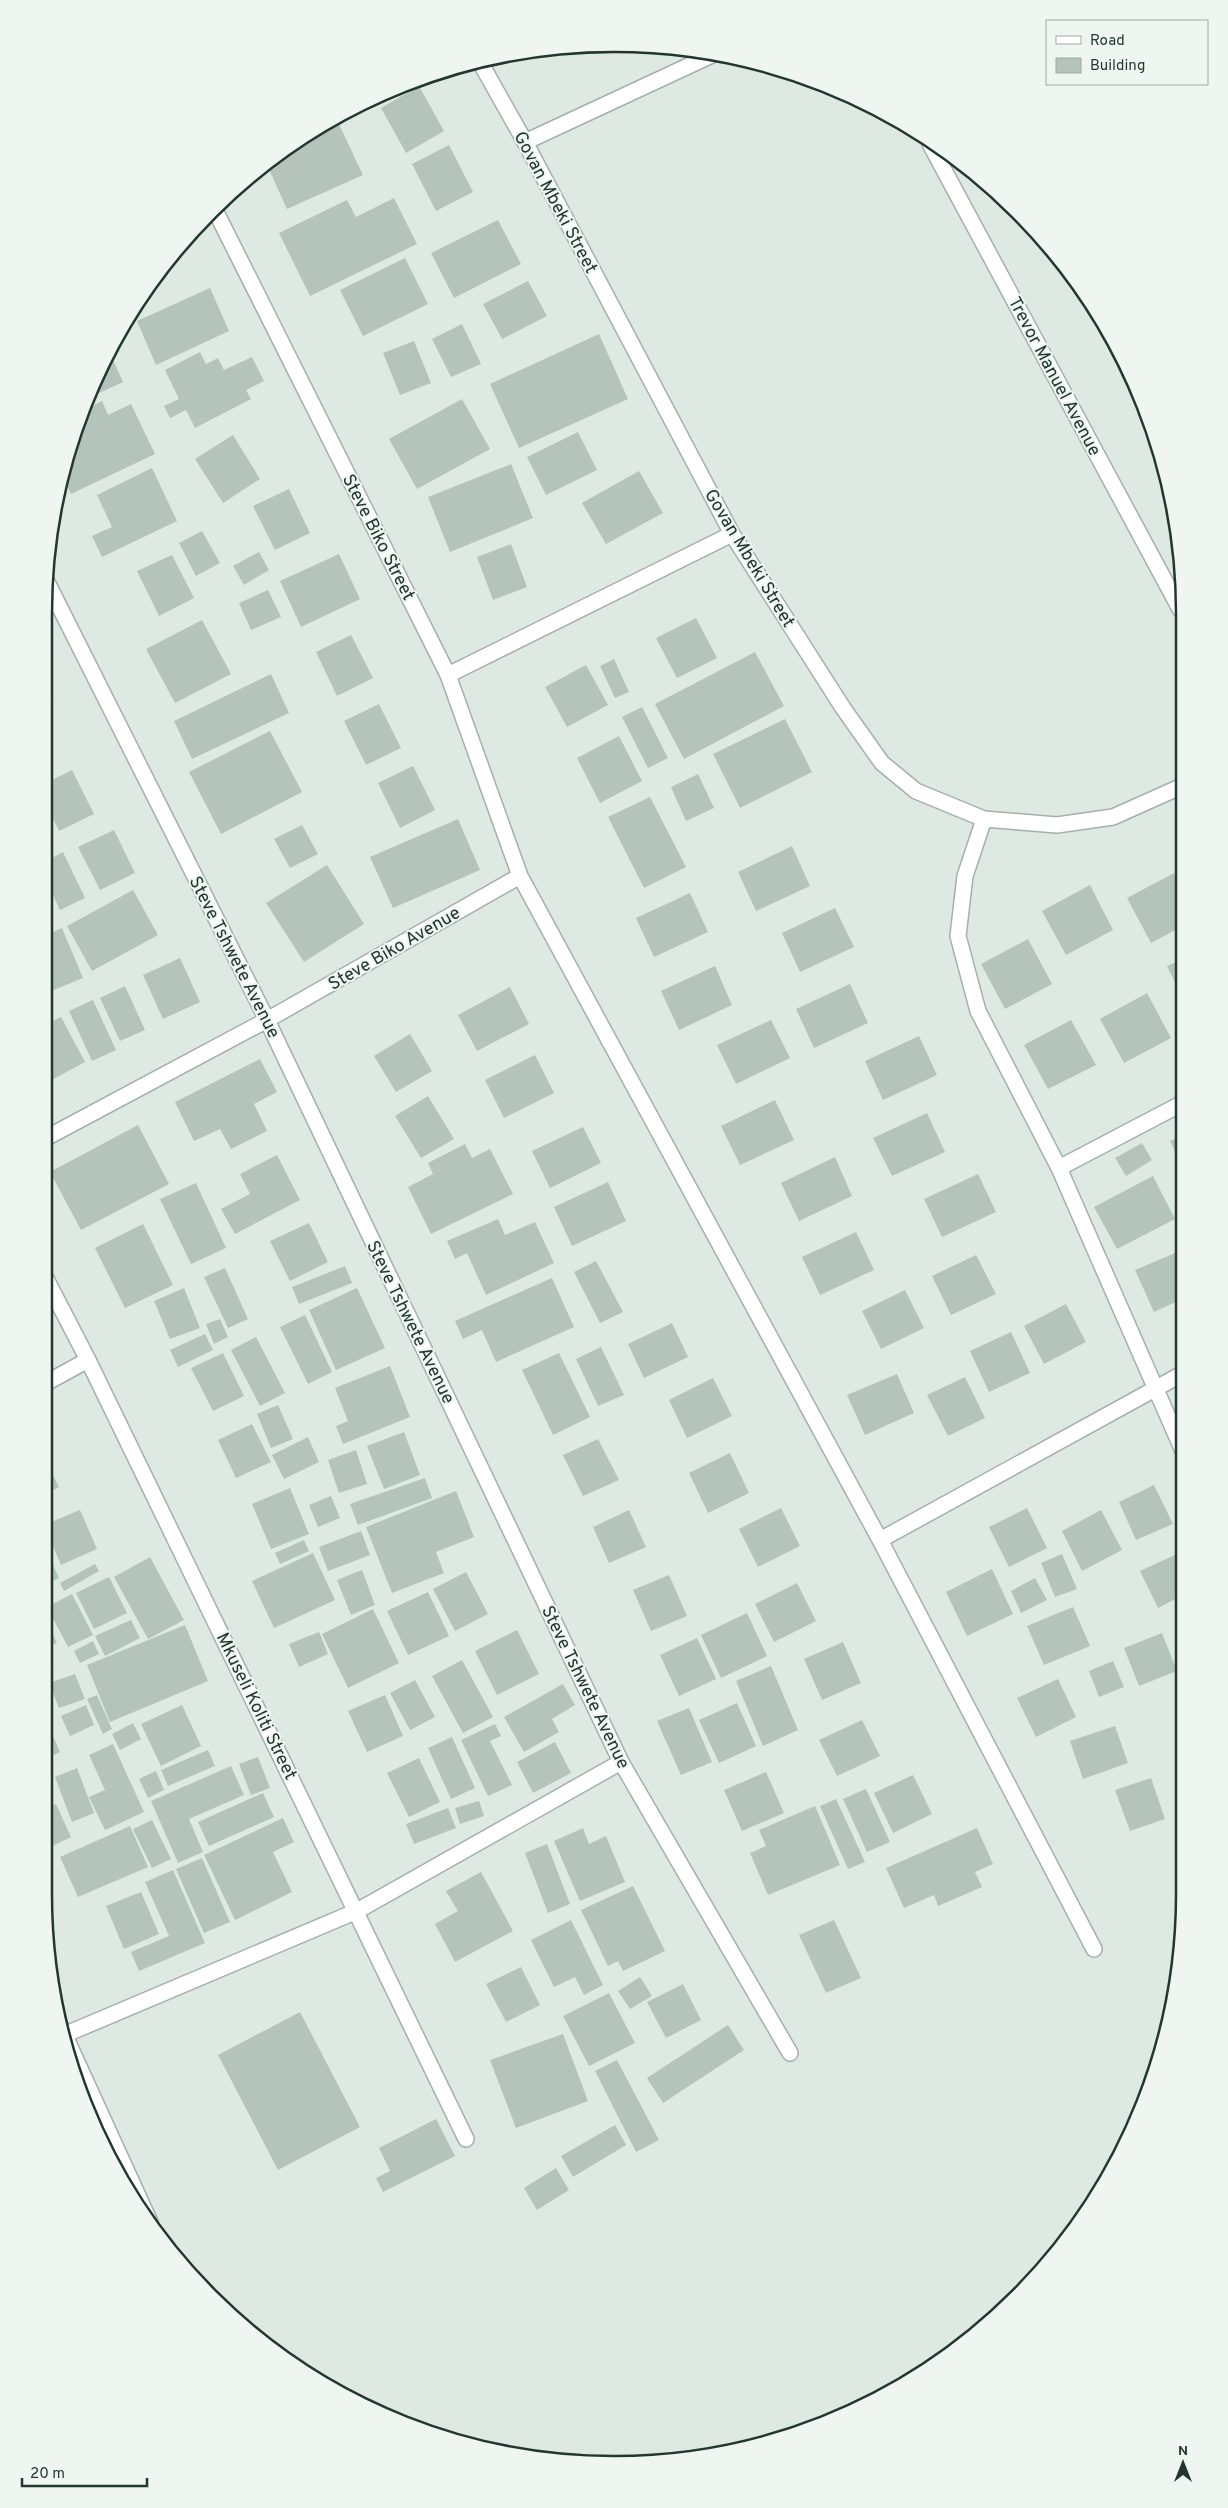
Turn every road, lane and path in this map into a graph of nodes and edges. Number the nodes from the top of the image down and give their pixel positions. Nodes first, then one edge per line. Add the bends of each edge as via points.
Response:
1 (702, 59) edge
2 (484, 68) edge
3 (525, 142) junction
4 (935, 154) edge
5 (218, 216) edge
6 (732, 534) junction
7 (53, 594) edge
8 (1175, 600) edge
9 (448, 675) junction
10 (1176, 789) edge
11 (984, 819) junction
12 (520, 876) junction
13 (267, 1020) junction
14 (1176, 1107) edge
15 (52, 1135) edge
16 (1059, 1168) junction
17 (52, 1290) edge
18 (88, 1360) junction
19 (1176, 1377) edge
20 (52, 1380) edge
21 (1154, 1388) junction
22 (1176, 1436) edge
23 (880, 1540) junction
24 (621, 1762) junction
25 (357, 1911) junction
26 (1094, 1949) dead end
27 (69, 2028) edge
28 (790, 2053) dead end
29 (81, 2071) edge
30 (466, 2139) dead end
31 (130, 2179) edge

1 - 3 street
2 - 3 street, Govan Mbeki Street
3 - 6 street, Govan Mbeki Street
4 - 8 street, Trevor Manuel Avenue
5 - 9 street, Steve Biko Street
6 - 9 street
6 - 11 street, Govan Mbeki Street via 882,763 916,791
7 - 13 street, Steve Tshwete Avenue
9 - 12 street, Steve Biko Street
10 - 11 street, Govan Mbeki Street via 1113,817 1056,825
11 - 16 street via 965,876 958,936 978,1011
12 - 13 street, Steve Biko Avenue
12 - 23 street, Steve Biko Street
13 - 15 street, Steve Biko Avenue
13 - 24 street, Steve Tshwete Avenue
14 - 16 street
16 - 21 street
17 - 18 street, Mkuseli Koliti Street
18 - 20 street
18 - 25 street, Mkuseli Koliti Street
19 - 21 street
21 - 22 street
21 - 23 street
23 - 26 street, Steve Biko Street
24 - 25 street
24 - 28 street, Steve Tshwete Avenue
25 - 27 street
25 - 30 street, Mkuseli Koliti Street
29 - 31 street

